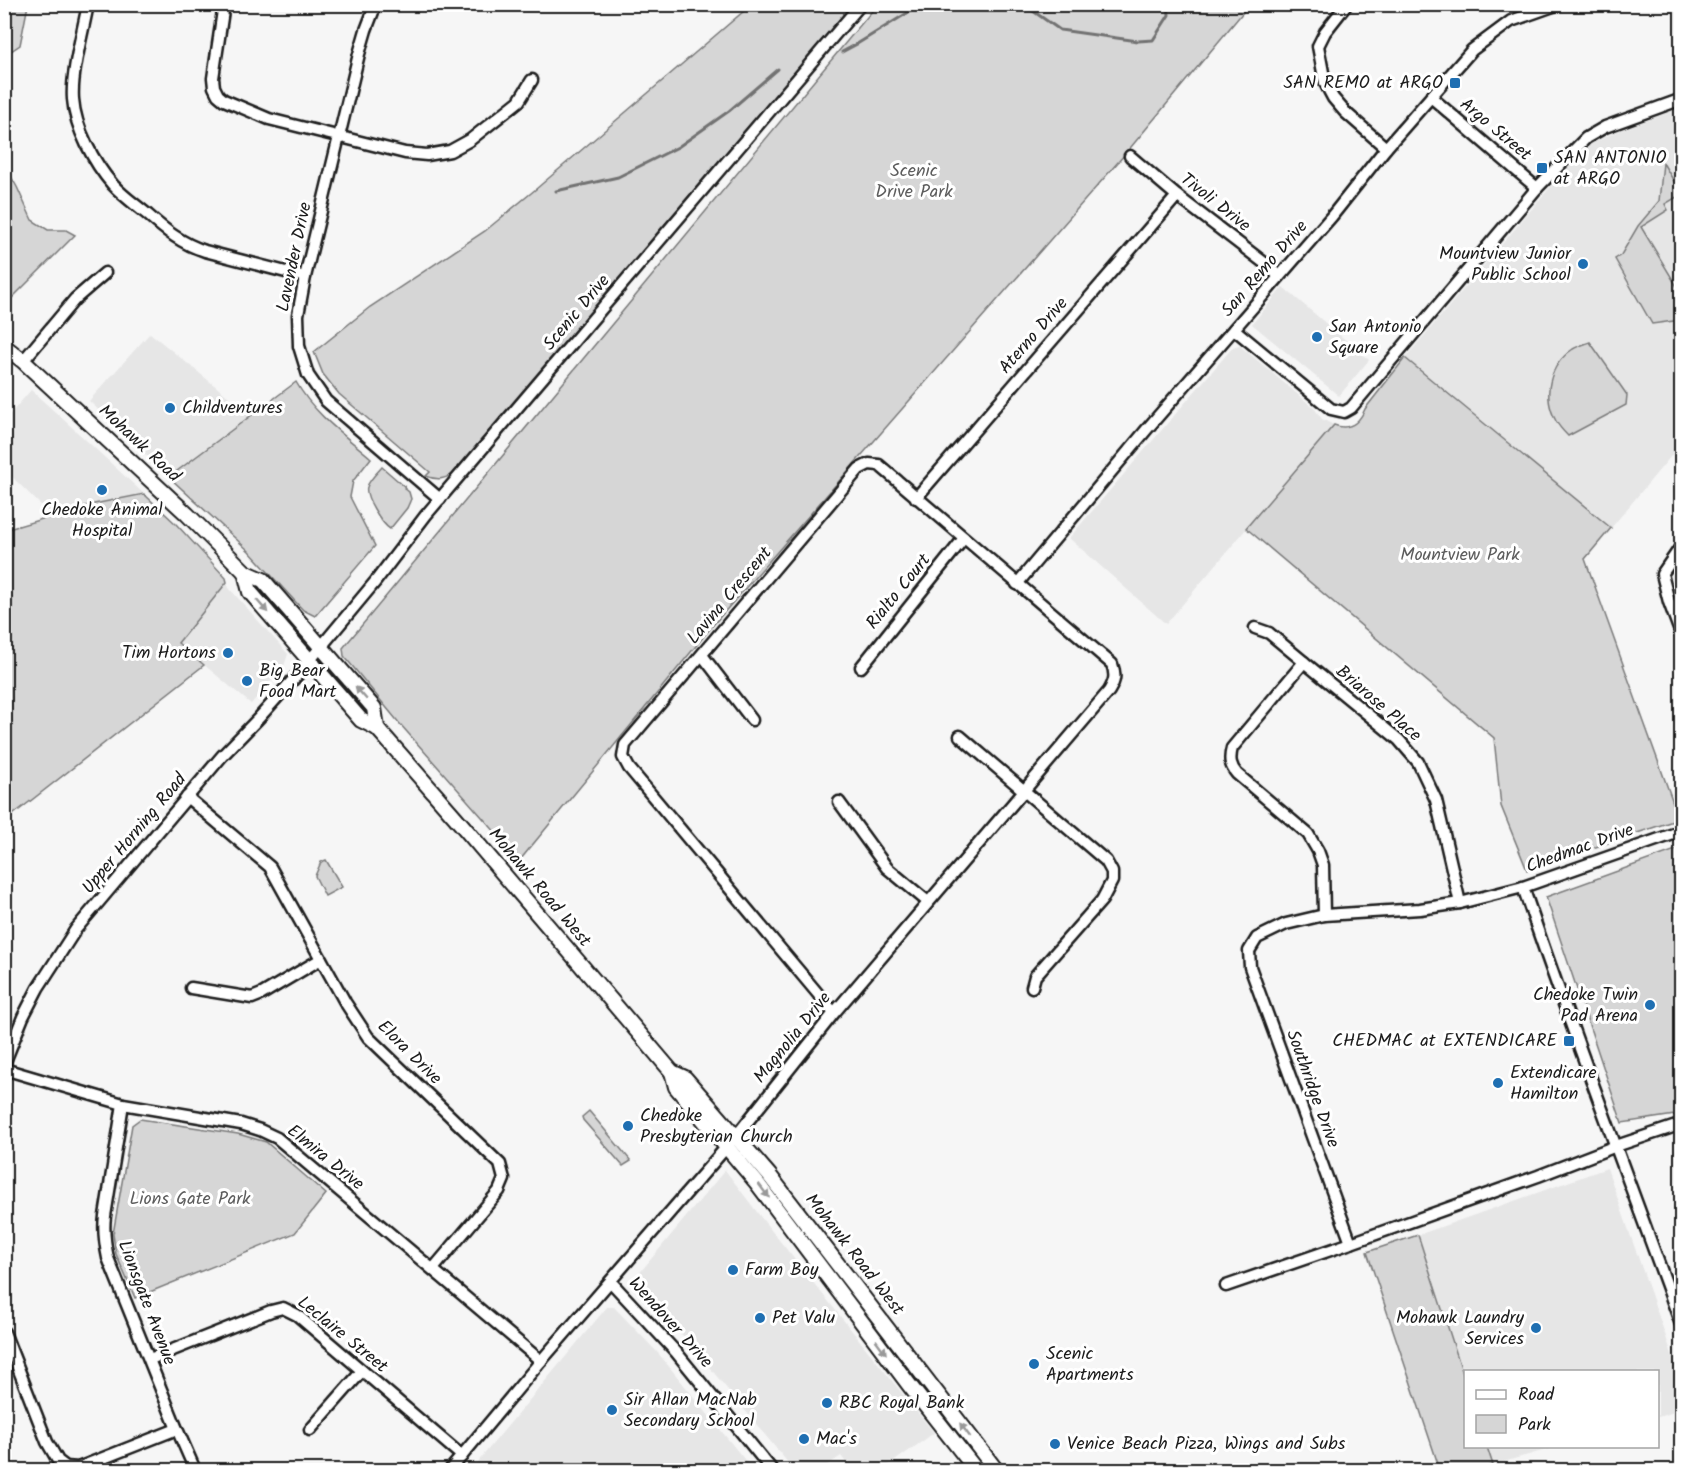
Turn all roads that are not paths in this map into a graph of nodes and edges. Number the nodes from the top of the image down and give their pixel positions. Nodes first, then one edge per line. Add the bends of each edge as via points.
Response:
1 (88, 4) edge
2 (224, 4) edge
3 (376, 4) edge
4 (861, 4) edge
5 (1347, 4) edge
6 (1559, 4) edge
7 (532, 80) dead end
8 (1431, 97) junction
9 (1682, 99) edge
10 (339, 137) junction
11 (1386, 148) junction
12 (1130, 156) dead end
13 (1538, 188) junction
14 (1177, 196) junction
15 (105, 273) dead end
16 (305, 277) junction
17 (1279, 277) junction
18 (1234, 329) junction
19 (4, 346) edge
20 (23, 361) junction
21 (916, 498) junction
22 (440, 499) junction
23 (964, 538) junction
24 (1682, 545) edge
25 (245, 573) junction
26 (1017, 584) junction
27 (1255, 628) dead end
28 (1682, 637) edge
29 (321, 646) junction
30 (702, 655) junction
31 (309, 660) junction
32 (1304, 662) junction
33 (861, 667) dead end
34 (1115, 681) joint
35 (752, 720) dead end
36 (377, 728) junction
37 (960, 736) dead end
38 (1024, 789) junction
39 (188, 797) junction
40 (839, 802) dead end
41 (1682, 831) edge
42 (1523, 887) junction
43 (928, 902) junction
44 (1460, 903) junction
45 (1324, 915) junction
46 (321, 959) junction
47 (1032, 987) dead end
48 (191, 988) dead end
49 (834, 1013) junction
50 (4, 1065) edge
51 (4, 1069) edge
52 (123, 1104) junction
53 (1682, 1124) edge
54 (731, 1141) junction
55 (1616, 1146) junction
56 (1351, 1243) junction
57 (433, 1269) junction
58 (611, 1282) junction
59 (1226, 1286) dead end
60 (1682, 1327) edge
61 (4, 1332) edge
62 (150, 1359) junction
63 (541, 1361) junction
64 (362, 1371) junction
65 (910, 1386) junction
66 (937, 1393) junction
67 (177, 1429) junction
68 (310, 1430) dead end
69 (462, 1456) junction
70 (195, 1470) edge
71 (450, 1470) edge
72 (772, 1470) edge
73 (976, 1470) edge
74 (996, 1470) edge

1 - 16 street via 73,84 74,112 82,134 114,185 164,229 190,246
2 - 10 street via 213,78 218,95 230,104 269,119
3 - 10 street, Lavender Drive
4 - 22 street, Scenic Drive
5 - 11 street via 1324,32 1318,46 1325,83 1345,112
6 - 8 street, San Remo Drive via 1510,21 1472,50
7 - 10 street via 519,101 470,140 440,154 416,155
8 - 11 street, San Remo Drive
8 - 13 street, Argo Street
9 - 13 street via 1605,127 1586,138
10 - 16 street, Lavender Drive
11 - 17 street, San Remo Drive
12 - 14 street, Tivoli Drive
13 - 18 street via 1344,412 1332,409
14 - 17 street, Tivoli Drive
14 - 21 street, Aterno Drive
15 - 20 street via 75,299
16 - 22 street, Lavender Drive via 298,340 314,386 343,417
17 - 18 street, San Remo Drive
18 - 26 street, San Remo Drive
19 - 20 main road, Mohawk Road
20 - 25 main road, Mohawk Road
21 - 23 street, Lavina Crescent
21 - 30 street, Lavina Crescent via 879,465 859,469
22 - 29 street, Scenic Drive
23 - 26 street, Lavina Crescent
23 - 33 street, Rialto Court
24 - 28 street via 1662,574
25 - 29 main road, Mohawk Road via 263,580
25 -> 31 main road, Mohawk Road via 250,592
26 - 34 street, Lavina Crescent via 1112,664
27 - 32 street, Briarose Place via 1269,633
29 - 31 street, Upper Horning Road
36 -> 29 main road, Mohawk Road West via 374,708
30 - 35 street
30 - 49 street, Lavina Crescent via 625,745 623,757
31 - 36 main road, Mohawk Road West via 361,720
31 - 39 street, Upper Horning Road
32 - 44 street, Briarose Place via 1399,740 1418,762 1436,800
32 - 45 street via 1232,748 1230,756 1237,774 1308,834 1323,865
34 - 38 street, Magnolia Drive
36 - 54 main road, Mohawk Road West via 672,1072 676,1087
37 - 38 street
38 - 43 street, Magnolia Drive
38 - 47 street via 1106,861 1112,872 1112,882 1102,900 1035,976
39 - 46 street, Elora Drive via 270,867
39 - 50 street, Upper Horning Road via 76,929 30,1004
40 - 43 street via 886,868
41 - 42 street, Chedmac Drive
42 - 44 street, Southridge Drive
42 - 55 street, Chedmac Drive
43 - 49 street, Magnolia Drive
44 - 45 street, Southridge Drive
45 - 56 street, Southridge Drive via 1286,924 1257,938 1250,951 1250,967
46 - 48 street via 252,998
46 - 57 street, Elora Drive via 368,1037 500,1164 504,1179 499,1191
49 - 54 street, Magnolia Drive
51 - 52 street, Elmira Drive
52 - 57 street, Elmira Drive via 241,1124 277,1138
52 - 62 street, Lionsgate Avenue via 103,1232 108,1258
53 - 55 street
54 - 58 street, Magnolia Drive
54 -> 65 main road, Mohawk Road West
54 - 66 main road, Mohawk Road West via 769,1174
55 - 56 street
55 - 60 street, Chedmac Drive
56 - 59 street
57 - 63 street, Elmira Drive
58 - 63 street, Magnolia Drive
58 - 72 street, Wendover Drive via 676,1352
61 - 67 street via 47,1442 66,1467 78,1467
62 - 64 street, Leclaire Street via 283,1308 297,1315
62 - 67 street, Lionsgate Avenue
63 - 69 street, Magnolia Drive
64 - 68 street
64 - 69 street, Leclaire Street
65 - 66 main road
65 - 73 main road, Mohawk Road West
74 -> 66 main road, Mohawk Road West
67 - 70 street, Lionsgate Avenue
69 - 71 street, Magnolia Drive

